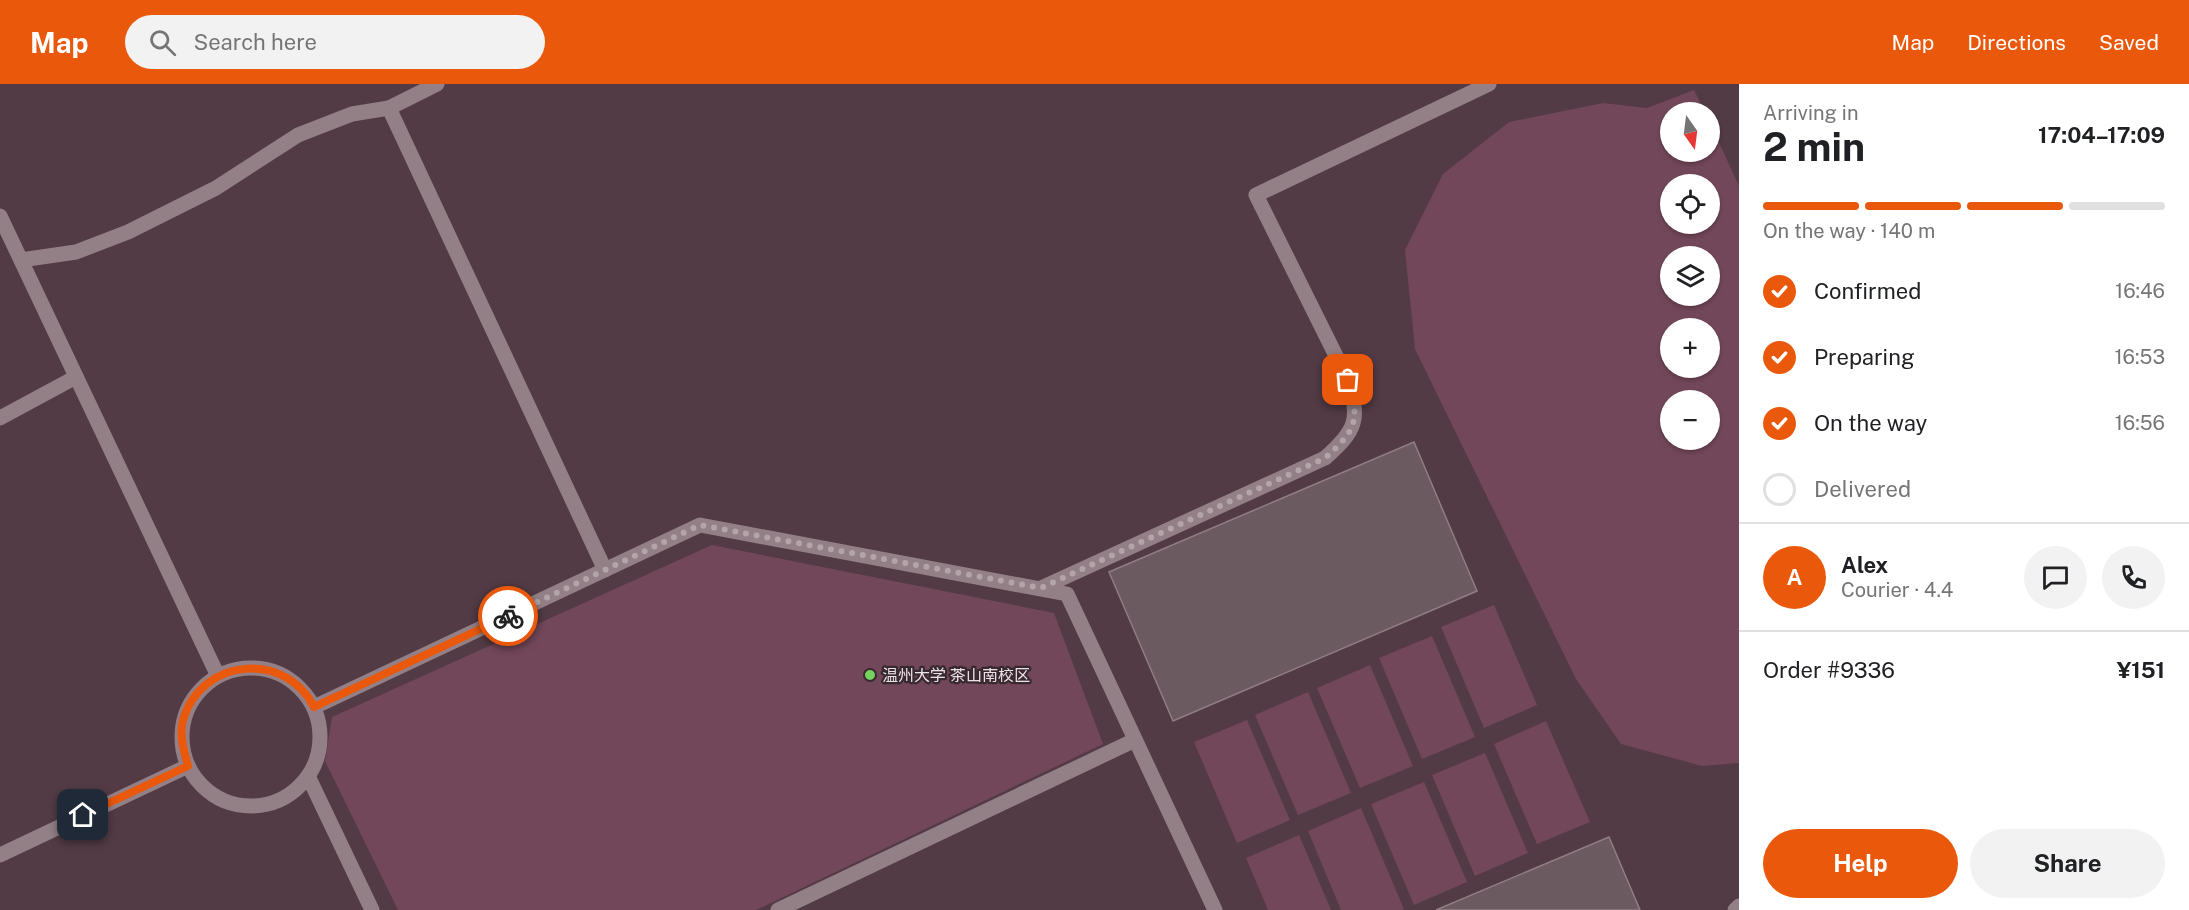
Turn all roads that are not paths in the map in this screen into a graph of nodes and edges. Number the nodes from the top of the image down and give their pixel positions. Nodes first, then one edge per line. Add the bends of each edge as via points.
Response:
1 (437, 84) edge
2 (1489, 84) edge
3 (389, 108) junction
4 (0, 216) edge
5 (21, 260) junction
6 (76, 377) junction
7 (0, 418) edge
8 (605, 570) junction
9 (1041, 588) junction
10 (218, 676) junction
11 (314, 707) junction
12 (1136, 740) junction
13 (188, 766) junction
14 (308, 776) junction
15 (0, 855) edge
16 (1739, 906) edge
17 (372, 910) edge
18 (778, 910) edge
19 (1215, 910) edge
20 (1735, 910) edge

1 - 3 street
2 - 9 street via 1256,195 1348,380 1357,410 1347,440 1325,458
3 - 5 street via 351,114 298,135 216,188 128,232 76,252
3 - 8 street
4 - 5 street
5 - 6 street
6 - 7 street
6 - 10 street
8 - 9 street via 700,525
8 - 11 street
9 - 12 street via 1067,594
10 - 11 street via 249,667 272,670 293,681
10 - 13 street via 192,700 183,722 182,744
11 - 14 street via 321,741 316,764
12 - 18 street
12 - 19 street
13 - 14 street via 200,784 218,798 240,805 263,805 285,798
13 - 15 street
14 - 17 street
16 - 20 street

